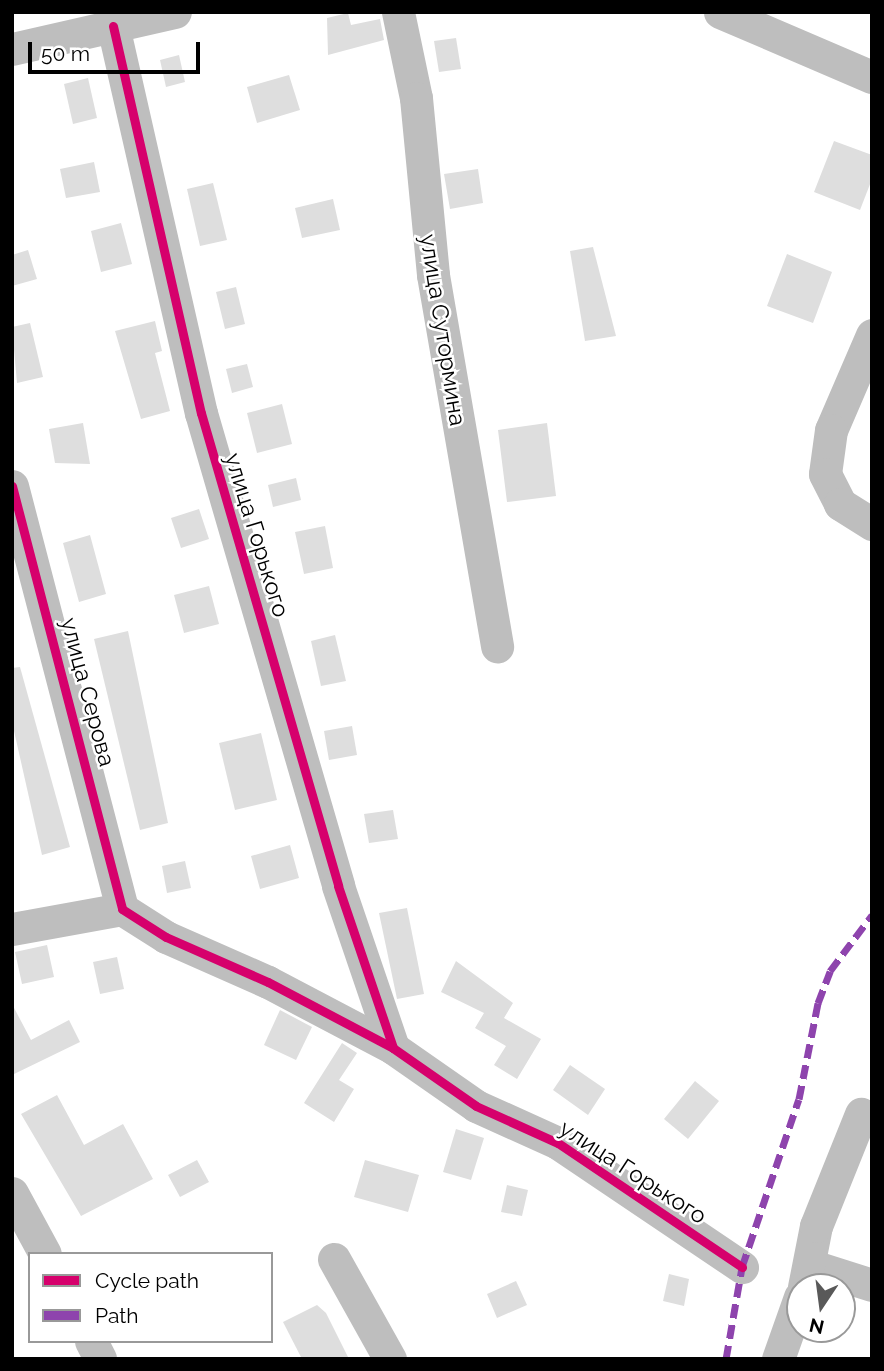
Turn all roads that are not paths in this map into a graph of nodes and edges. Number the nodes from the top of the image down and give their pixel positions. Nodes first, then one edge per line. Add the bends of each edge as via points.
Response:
1 (175, 12) edge
2 (398, 12) edge
3 (720, 12) edge
4 (113, 26) junction
5 (12, 49) edge
6 (872, 77) edge
7 (872, 335) edge
8 (12, 486) edge
9 (872, 524) edge
10 (497, 647) dead end
11 (122, 909) junction
12 (12, 929) edge
13 (393, 1048) junction
14 (861, 1114) dead end
15 (12, 1193) edge
16 (31, 1244) edge
17 (334, 1259) dead end
18 (742, 1267) dead end
19 (807, 1273) edge
20 (786, 1336) edge
21 (92, 1343) edge
22 (100, 1359) edge
23 (390, 1359) edge
24 (778, 1359) edge

1 - 4 street
2 - 10 street, улица Сутормина via 415,88 433,275
3 - 6 street
4 - 5 street
4 - 13 street, улица Горького via 201,413 338,886
7 - 9 street via 831,430 825,474 840,503
8 - 11 street, улица Серова
11 - 12 street
11 - 13 street, улица Горького via 166,937 268,982
13 - 18 street, улица Горького via 476,1106 586,1160
14 - 19 street via 816,1226
15 - 16 street
17 - 23 street
20 - 24 street
21 - 22 street

